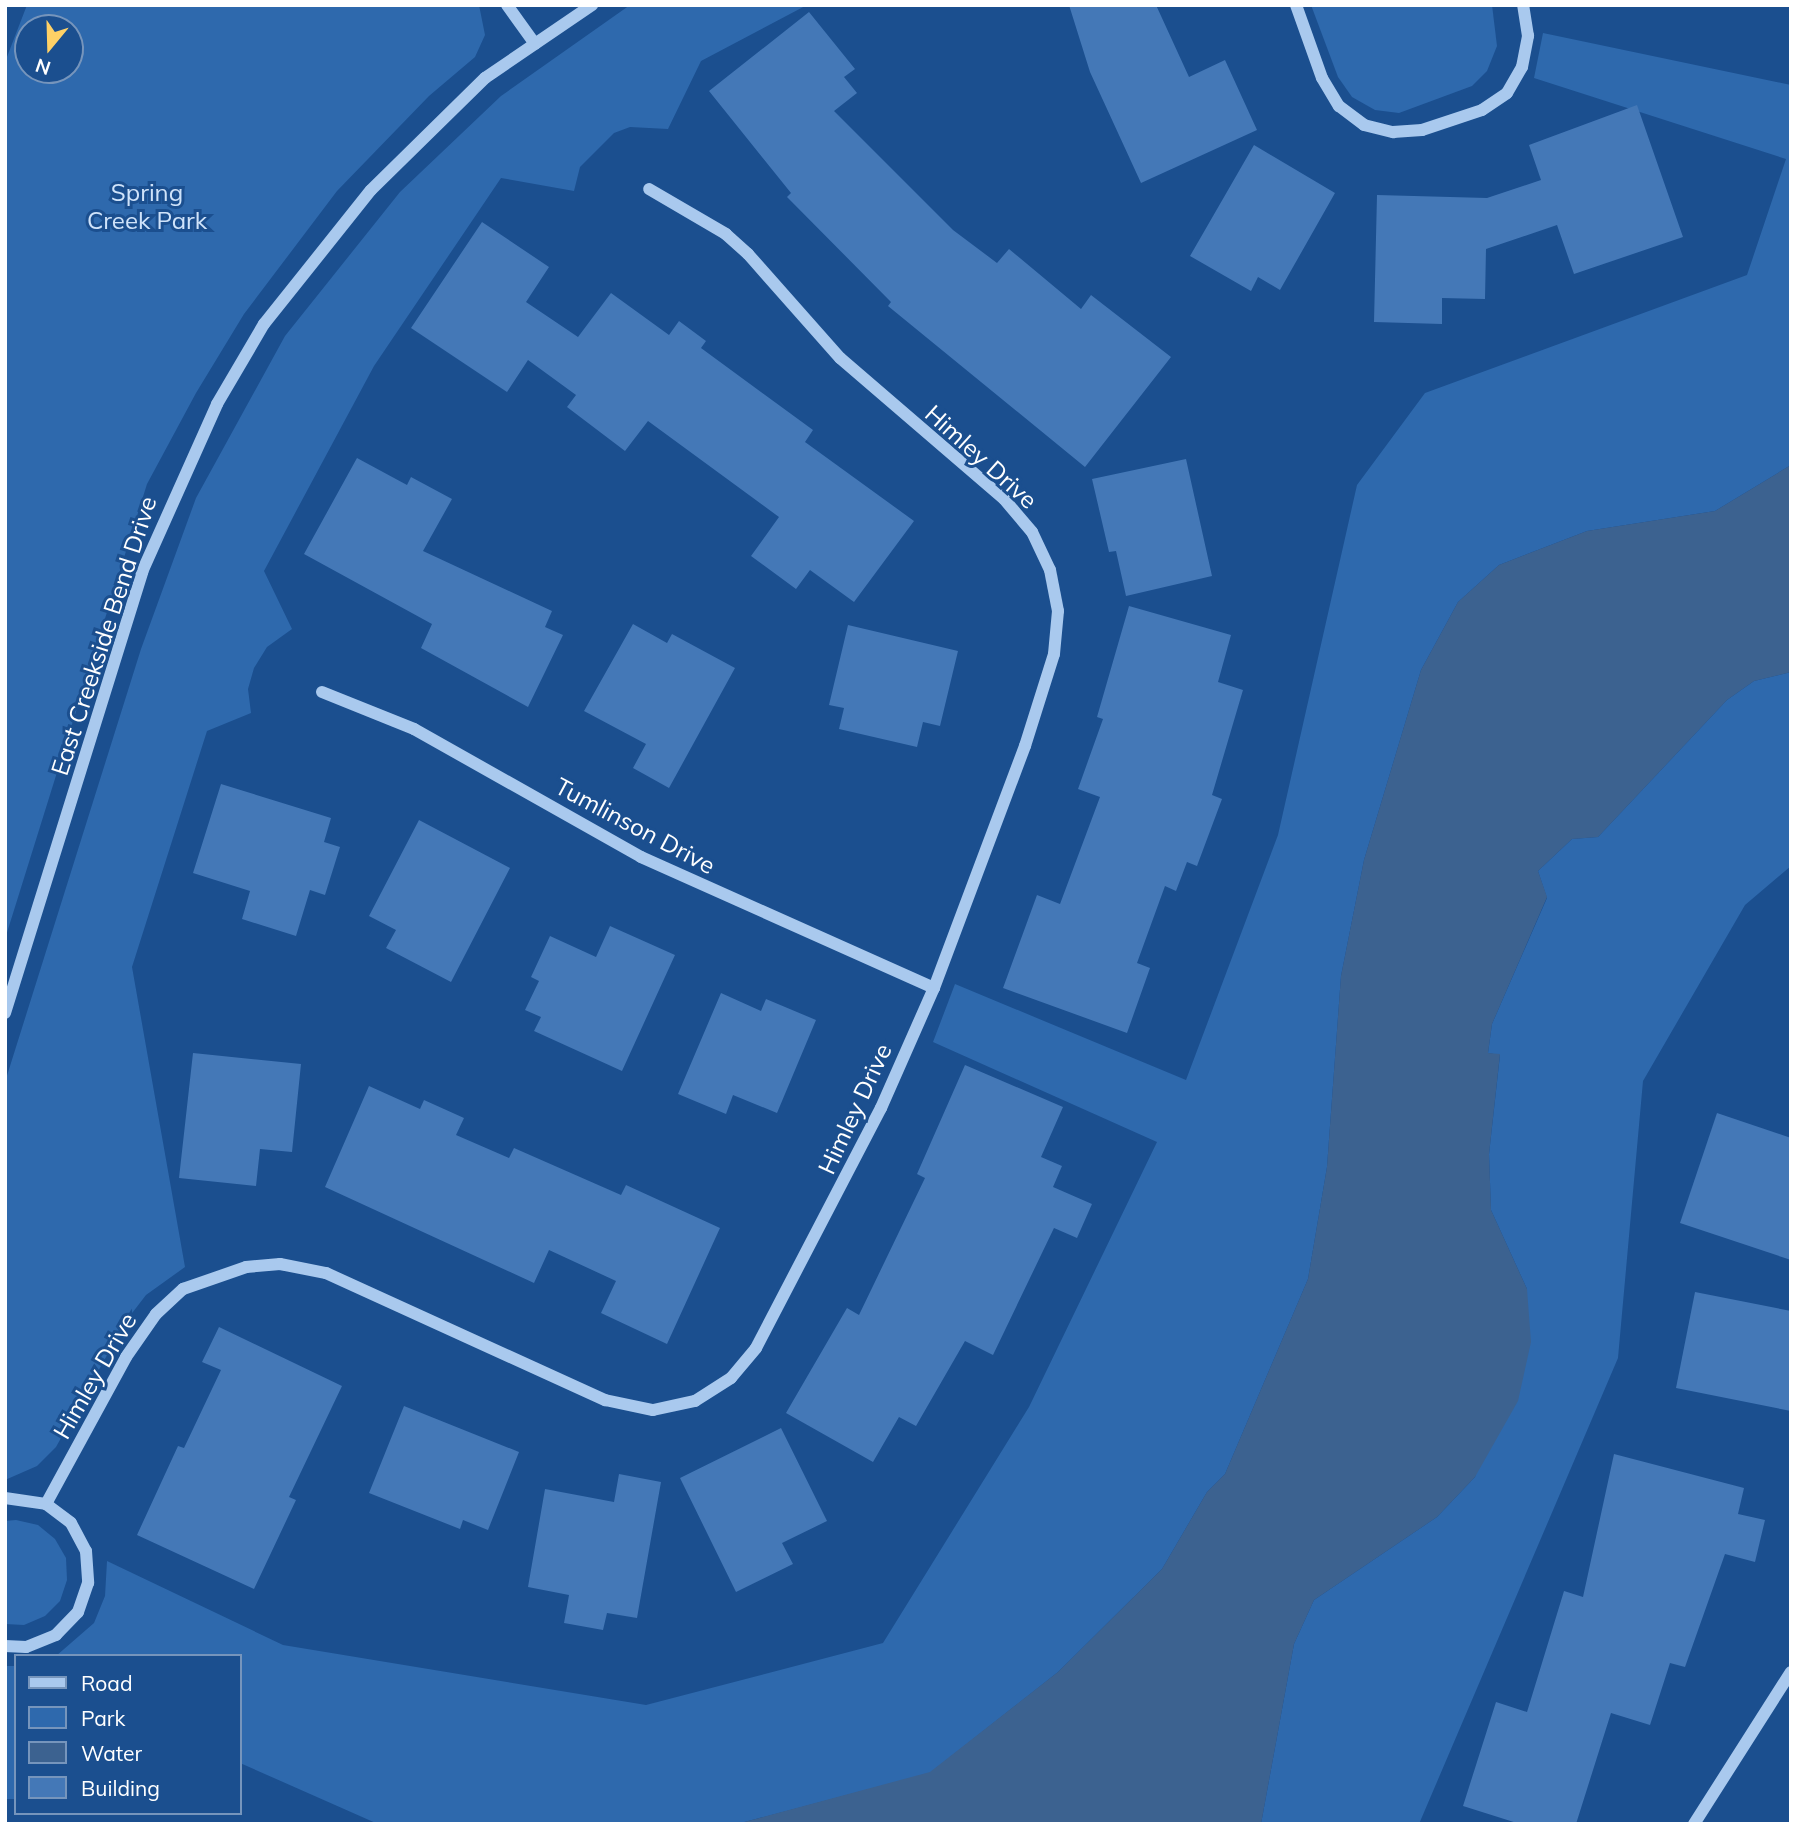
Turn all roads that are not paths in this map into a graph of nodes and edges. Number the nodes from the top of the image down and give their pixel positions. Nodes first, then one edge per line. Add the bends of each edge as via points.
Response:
1 (507, 5) edge
2 (592, 5) edge
3 (1296, 5) edge
4 (1522, 5) edge
5 (535, 44) junction
6 (649, 189) dead end
7 (322, 692) dead end
8 (934, 988) junction
9 (5, 1013) edge
10 (5, 1498) edge
11 (46, 1504) junction
12 (5, 1646) edge
13 (1791, 1672) edge
14 (1694, 1824) edge

1 - 5 street
2 - 5 street, East Creekside Bend Drive
3 - 4 street via 1322,78 1339,106 1364,125 1393,132 1422,130 1482,110 1507,93 1522,67 1528,36
5 - 9 street, East Creekside Bend Drive via 485,78 371,190 264,324 217,404 142,572
6 - 8 street, Himley Drive via 726,234 748,254 796,314 840,358 1004,499 1032,532 1050,570 1058,611 1054,653 1026,746
7 - 8 street, Tumlinson Drive via 414,729 641,856
8 - 11 street, Himley Drive via 826,1221 756,1348 731,1378 695,1401 653,1410 605,1400 326,1273 280,1264 246,1266 183,1289 156,1314 126,1357
10 - 11 street
11 - 12 street via 71,1523 86,1551 88,1583 78,1612 55,1635 26,1647
13 - 14 street

